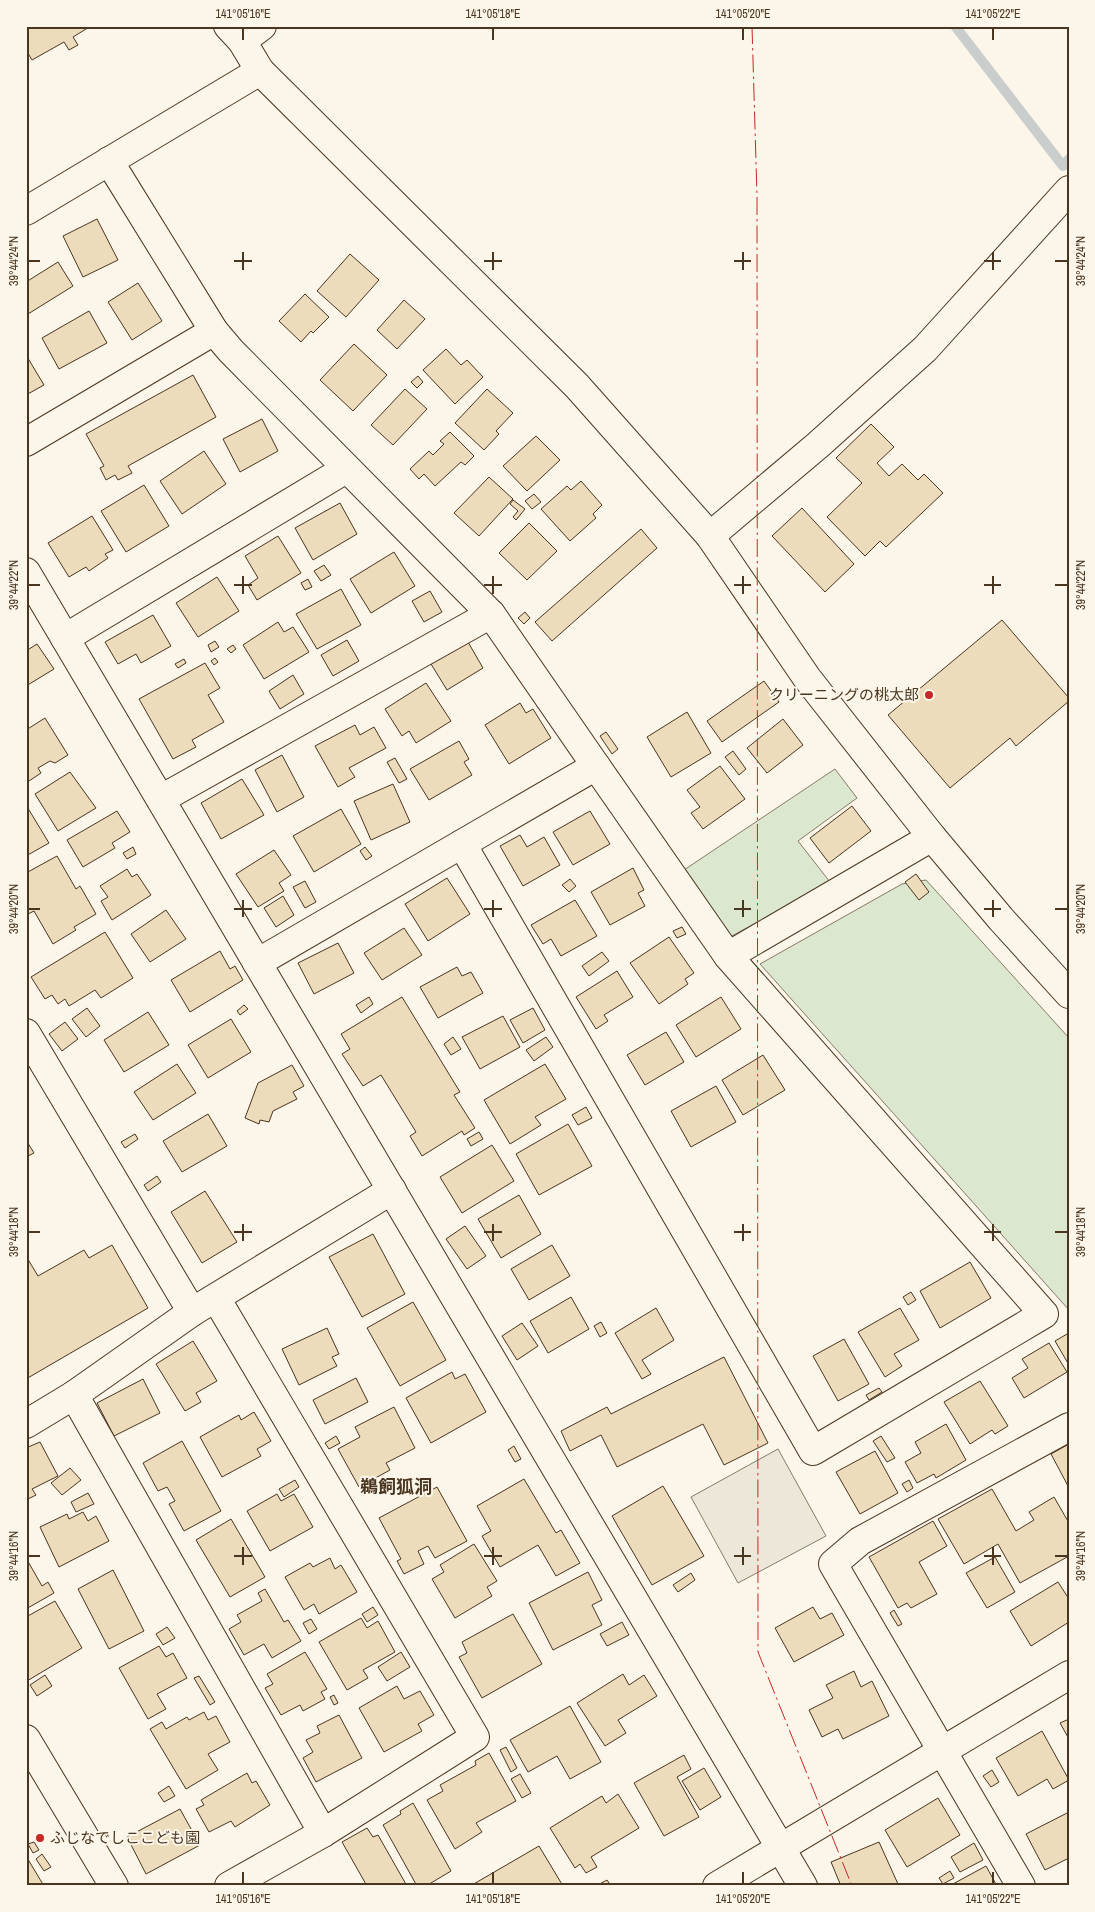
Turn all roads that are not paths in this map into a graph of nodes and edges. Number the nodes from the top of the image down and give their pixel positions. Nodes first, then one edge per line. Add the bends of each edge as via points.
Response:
1 (244, 31) edge
2 (260, 71) junction
3 (109, 162) junction
4 (1069, 190) edge
5 (26, 211) edge
6 (214, 331) junction
7 (26, 442) edge
8 (346, 469) junction
9 (710, 536) junction
10 (26, 572) edge
11 (491, 614) junction
12 (65, 638) junction
13 (596, 766) junction
14 (161, 799) junction
15 (932, 838) junction
16 (462, 844) junction
17 (728, 956) junction
18 (257, 963) junction
19 (1069, 994) edge
20 (26, 1033) edge
21 (392, 1190) junction
22 (216, 1298) junction
23 (192, 1312) junction
24 (74, 1395) junction
25 (26, 1424) edge
26 (1069, 1427) edge
27 (1069, 1675) edge
28 (26, 1739) edge
29 (942, 1751) junction
30 (323, 1833) junction
31 (780, 1847) junction
32 (114, 1886) edge
33 (229, 1886) edge
34 (717, 1886) edge
35 (803, 1886) edge
36 (1021, 1886) edge

1 - 2 street
2 - 3 street
2 - 9 street via 577,386
3 - 5 street
3 - 6 street
4 - 9 street via 926,348
6 - 7 street
6 - 8 street
8 - 11 street
8 - 12 street
9 - 15 street via 807,678
10 - 12 street
11 - 13 street
11 - 14 street
12 - 14 street
13 - 16 street
13 - 17 street
14 - 18 street
15 - 17 street
15 - 19 street
16 - 17 street via 813,1450 1044,1314
16 - 18 street
18 - 21 street
20 - 23 street
21 - 22 street
21 - 31 street
22 - 23 street
22 - 30 street via 475,1737
23 - 24 street
24 - 25 street
24 - 30 street
26 - 29 street via 860,1541 833,1564
27 - 29 street
28 - 32 street
29 - 31 street
29 - 36 street
30 - 33 street
31 - 34 street
31 - 35 street

